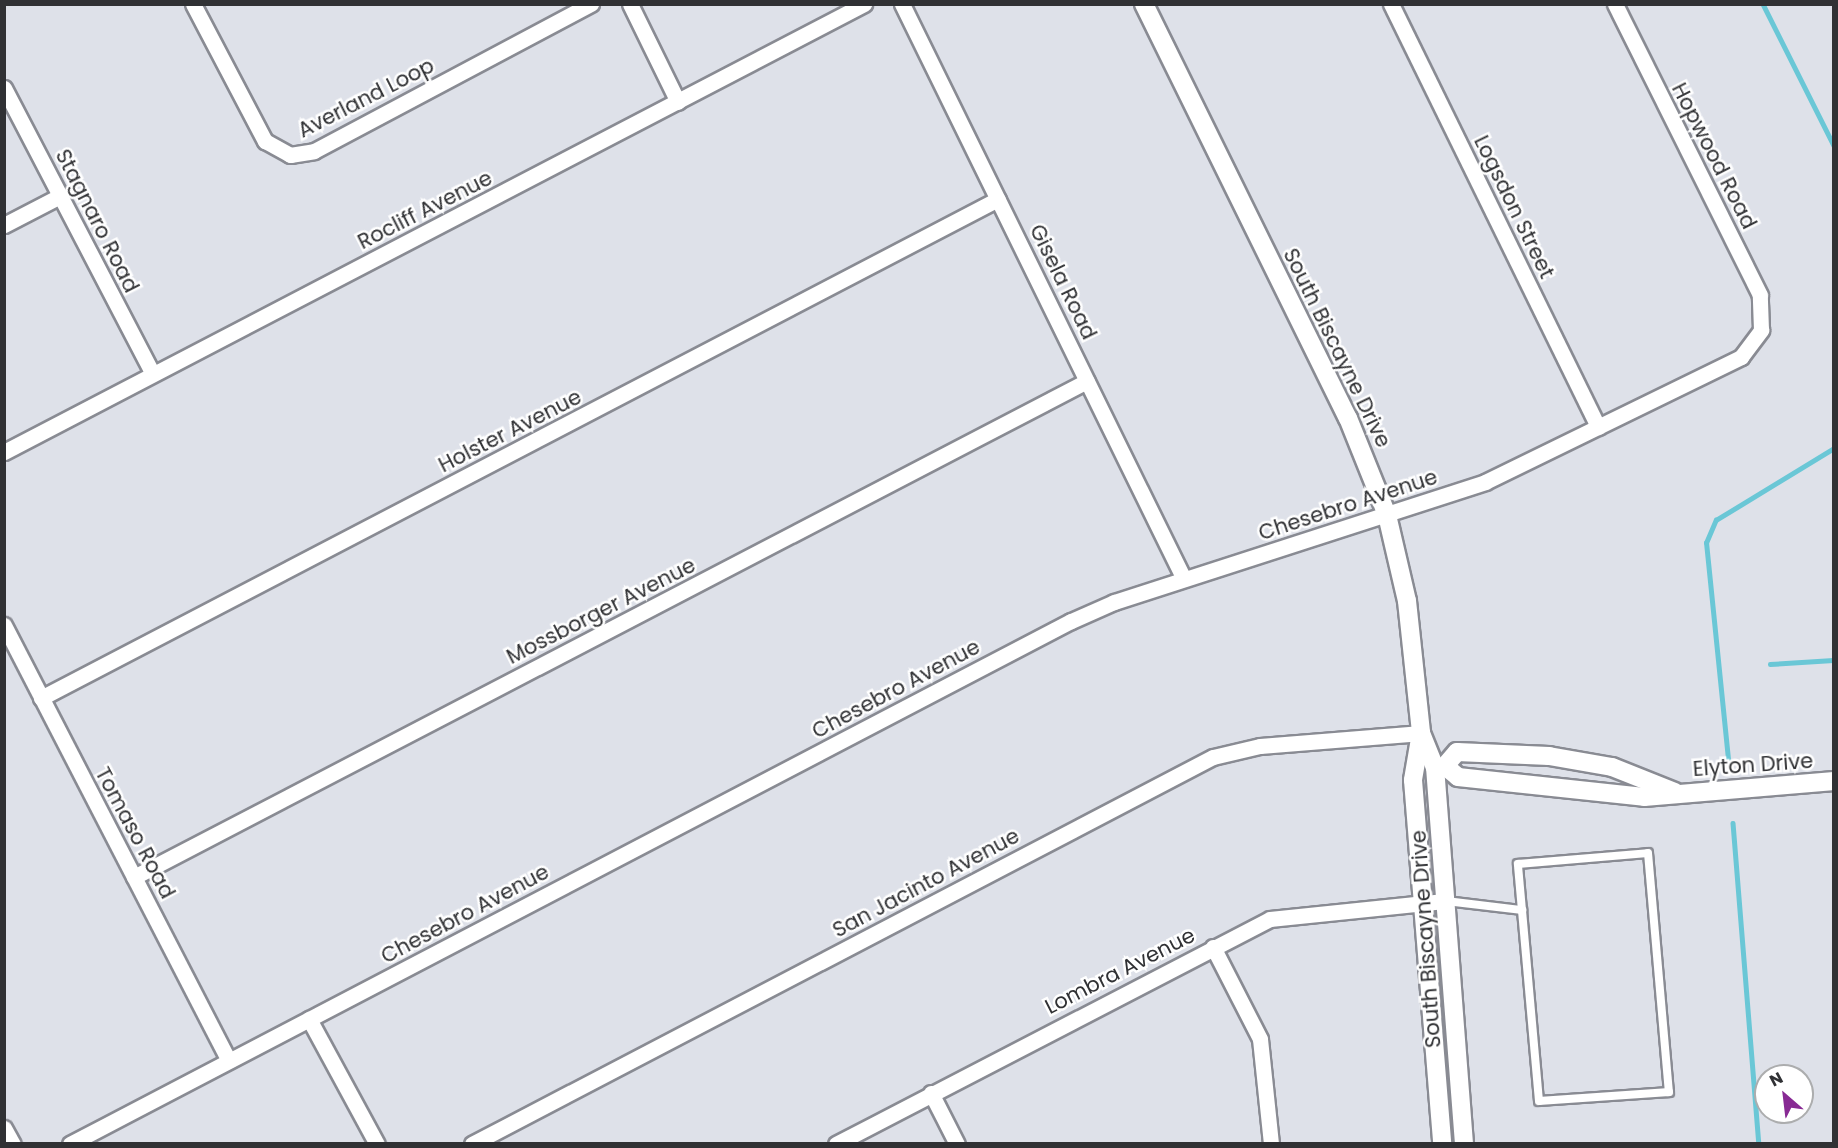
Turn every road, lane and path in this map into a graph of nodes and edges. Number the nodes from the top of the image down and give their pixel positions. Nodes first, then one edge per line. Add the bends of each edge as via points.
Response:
1 (194, 4) edge
2 (591, 4) edge
3 (630, 4) edge
4 (864, 4) edge
5 (902, 4) edge
6 (1144, 4) edge
7 (1391, 4) edge
8 (1615, 4) edge
9 (4, 88) edge
10 (678, 102) junction
11 (60, 196) junction
12 (998, 199) junction
13 (4, 225) edge
14 (1761, 330) joint
15 (153, 374) junction
16 (1087, 381) junction
17 (1598, 427) junction
18 (4, 452) edge
19 (1387, 515) junction
20 (1184, 579) junction
21 (4, 624) edge
22 (41, 698) junction
23 (1421, 733) junction
24 (1440, 767) junction
25 (1415, 768) junction
26 (1833, 781) edge
27 (1675, 792) junction
28 (134, 877) junction
29 (1444, 901) junction
30 (1424, 903) junction
31 (1522, 910) junction
32 (1213, 947) junction
33 (309, 1019) junction
34 (229, 1060) junction
35 (931, 1093) junction
36 (4, 1128) edge
37 (13, 1143) edge
38 (70, 1143) edge
39 (377, 1143) edge
40 (472, 1143) edge
41 (836, 1143) edge
42 (957, 1143) edge
43 (1270, 1143) edge
44 (1442, 1143) edge
45 (1464, 1143) edge

1 - 2 street, Averland Loop via 265,141 290,155 314,151
3 - 10 street
4 - 10 street, Rocliff Avenue
5 - 12 street, Gisela Road
6 - 19 street, South Biscayne Drive via 1348,418
7 - 17 street, Logsdon Street
8 - 14 street, Hopwood Road via 1760,295
9 - 11 street, Stagnaro Road
10 - 15 street, Rocliff Avenue
11 - 13 street
11 - 15 street, Stagnaro Road
12 - 16 street, Gisela Road
12 - 22 street, Holster Avenue
14 - 17 street, Chesebro Avenue via 1736,360
15 - 18 street, Rocliff Avenue
16 - 20 street, Gisela Road
16 - 28 street, Mossborger Avenue
17 - 19 street, Chesebro Avenue via 1485,482
19 - 20 street, Chesebro Avenue
19 - 23 street, South Biscayne Drive via 1410,623
20 - 33 street, Chesebro Avenue via 1071,621
21 - 22 street, Tomaso Road
22 - 28 street, Tomaso Road
23 - 24 street, South Biscayne Drive
23 - 25 street, South Biscayne Drive
23 - 40 street, San Jacinto Avenue via 1260,746 1213,757
24 - 25 street
24 - 27 street, Elyton Drive via 1458,777 1644,797
24 - 27 street via 1457,752 1549,756 1612,767
24 - 29 street, South Biscayne Drive
25 - 30 street, South Biscayne Drive
26 - 27 street, Elyton Drive
28 - 34 street, Tomaso Road
29 - 30 street, Lombra Avenue
29 - 31 lane
29 - 45 street, South Biscayne Drive
30 - 32 street, Lombra Avenue via 1283,915
30 - 44 street, South Biscayne Drive
31 - 31 lane via 1518,864 1648,853 1669,1092 1539,1101
32 - 35 street, Lombra Avenue
32 - 43 street via 1260,1039
33 - 34 street, Chesebro Avenue
33 - 39 street
34 - 38 street, Chesebro Avenue
35 - 41 street, Lombra Avenue
35 - 42 street
36 - 37 street

